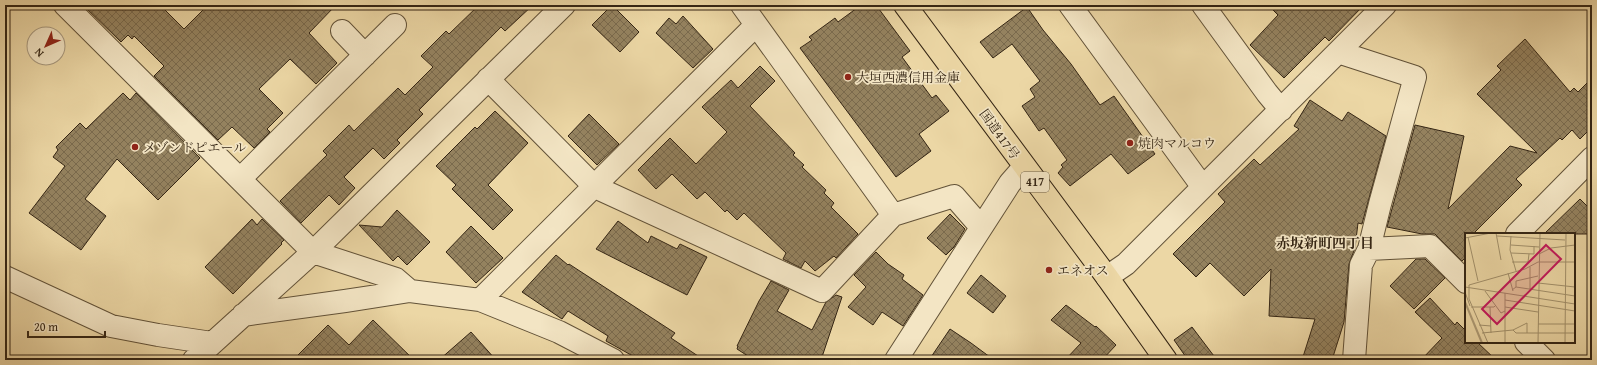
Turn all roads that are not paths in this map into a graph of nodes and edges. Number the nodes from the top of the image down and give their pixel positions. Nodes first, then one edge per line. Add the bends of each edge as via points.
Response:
1 (66, 5) edge
2 (564, 5) edge
3 (742, 5) edge
4 (905, 5) edge
5 (1070, 5) edge
6 (1203, 5) edge
7 (1385, 5) edge
8 (395, 25) dead end
9 (756, 25) junction
10 (342, 31) dead end
11 (1338, 52) junction
12 (365, 55) junction
13 (488, 79) junction
14 (1281, 110) junction
15 (1592, 158) edge
16 (1024, 167) junction
17 (240, 179) junction
18 (1202, 186) junction
19 (595, 187) junction
20 (893, 215) junction
21 (981, 227) junction
22 (1518, 233) edge
23 (1369, 249) junction
24 (313, 252) junction
25 (1106, 276) junction
26 (5, 277) edge
27 (1465, 281) edge
28 (410, 291) junction
29 (480, 300) junction
30 (243, 315) junction
31 (1527, 343) edge
32 (212, 344) junction
33 (194, 360) edge
34 (614, 360) edge
35 (896, 360) edge
36 (1166, 360) edge
37 (1354, 360) edge
38 (1544, 360) edge

1 - 17 street
2 - 13 street
3 - 9 street
4 - 16 highway, 国道417号 / 417
5 - 18 street
6 - 14 street
7 - 11 street
8 - 12 street
9 - 19 street
9 - 20 street
10 - 12 street
11 - 14 street
11 - 23 street via 1415,77
12 - 17 street
13 - 19 street
13 - 24 street
14 - 18 street
15 - 22 street
16 - 21 street via 1010,183
16 - 25 highway, 国道417号 / 417
17 - 24 street
18 - 25 street via 1126,264
19 - 20 street via 822,291
19 - 29 street
20 - 21 street via 954,196
21 - 35 street
23 - 27 street via 1430,246
23 - 37 street via 1361,265
24 - 28 street via 396,279
24 - 30 street
25 - 36 highway, 国道417号 / 417
26 - 32 street via 111,326
28 - 29 street
28 - 30 street
29 - 34 street via 559,332
30 - 32 street
31 - 38 street
32 - 33 street

